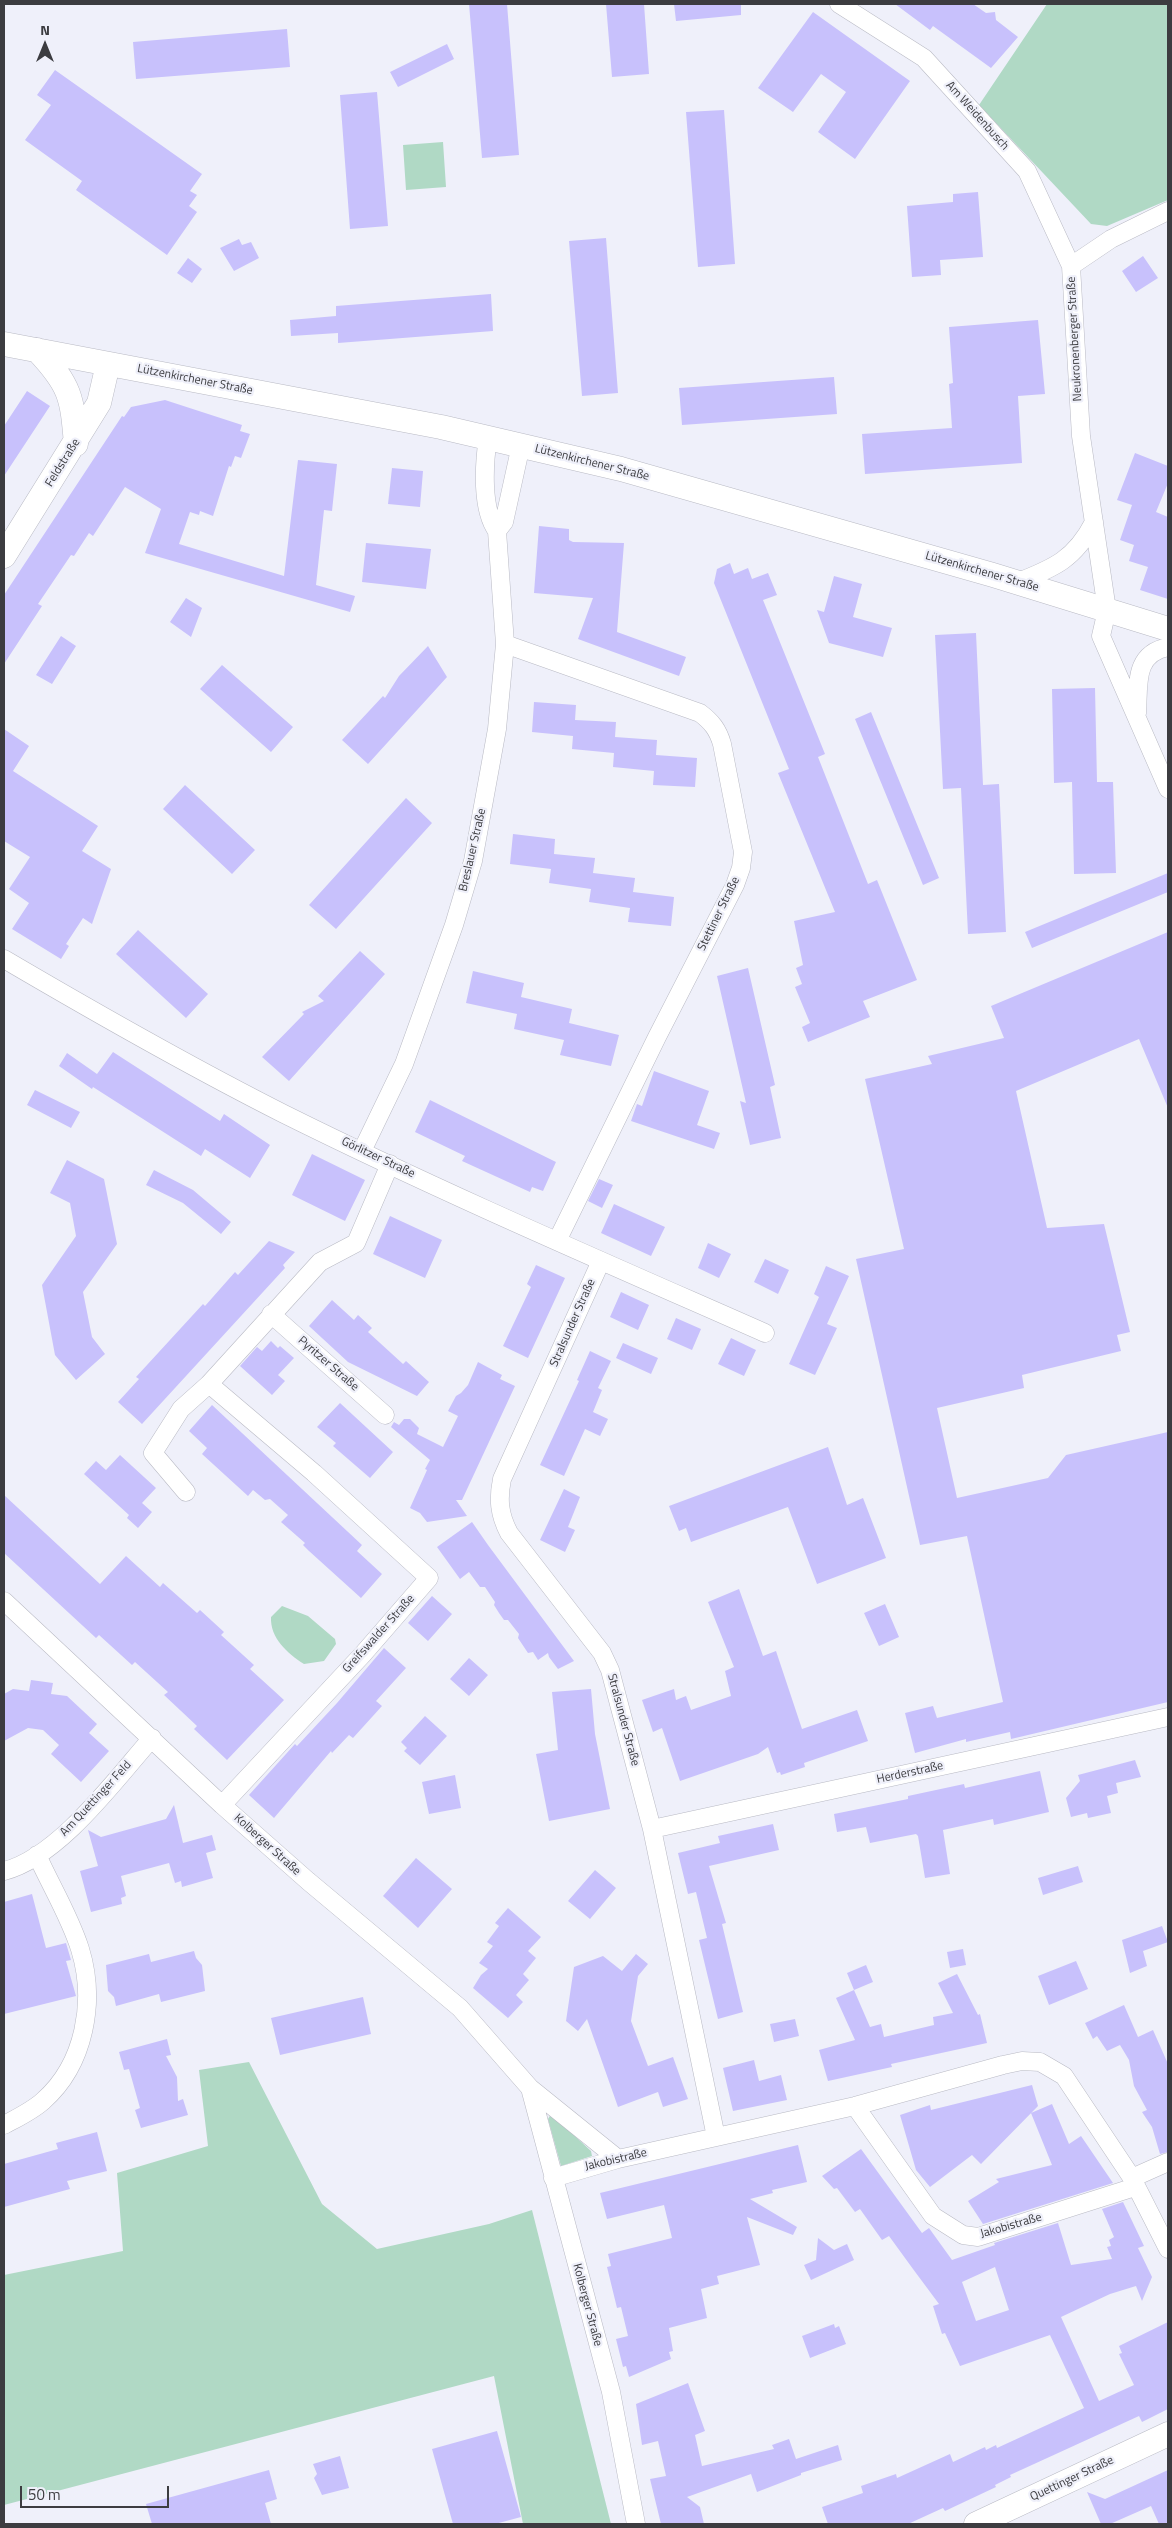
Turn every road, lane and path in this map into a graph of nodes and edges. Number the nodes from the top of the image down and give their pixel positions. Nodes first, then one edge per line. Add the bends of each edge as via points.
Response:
1 (839, 4) edge
2 (1168, 210) edge
3 (1071, 266) junction
4 (4, 344) edge
5 (37, 350) junction
6 (108, 364) junction
7 (488, 437) junction
8 (76, 444) junction
9 (521, 445) junction
10 (1094, 522) junction
11 (497, 531) junction
12 (4, 556) edge
13 (1018, 582) junction
14 (1107, 610) junction
15 (1168, 629) edge
16 (504, 644) junction
17 (1168, 646) edge
18 (1137, 716) junction
19 (1168, 789) edge
20 (4, 959) edge
21 (362, 1151) junction
22 (390, 1164) junction
23 (558, 1241) junction
24 (601, 1261) junction
25 (271, 1314) junction
26 (765, 1333) dead end
27 (209, 1384) junction
28 (385, 1415) dead end
29 (186, 1492) dead end
30 (4, 1601) edge
31 (1168, 1717) edge
32 (152, 1738) junction
33 (222, 1805) junction
34 (652, 1829) junction
35 (37, 1855) junction
36 (4, 1871) edge
37 (530, 2088) junction
38 (855, 2106) junction
39 (4, 2125) edge
40 (716, 2137) junction
41 (618, 2158) junction
42 (1168, 2162) edge
43 (553, 2178) junction
44 (1134, 2182) junction
45 (1168, 2249) edge
46 (1168, 2434) edge
47 (636, 2524) edge
48 (976, 2524) edge

1 - 3 street, Am Weidenbusch via 924,58 1027,171
2 - 3 street, Neukronenberger Straße via 1111,239
3 - 10 street, Neukronenberger Straße via 1081,436
4 - 5 main road, Lützenkirchener Straße
5 - 6 main road, Lützenkirchener Straße
5 - 8 main road via 59,373 68,392
6 - 7 main road, Lützenkirchener Straße
6 - 8 main road, Feldstraße via 99,403
7 - 9 main road, Lützenkirchener Straße
7 - 11 street, Breslauer Straße via 485,457 489,520
8 - 12 main road, Feldstraße
9 - 11 street, Breslauer Straße via 504,522
9 - 13 main road, Lützenkirchener Straße via 630,471
10 - 13 street via 1072,554 1056,567
10 - 14 street, Neukronenberger Straße
11 - 16 street, Breslauer Straße
13 - 14 main road, Lützenkirchener Straße
14 - 15 main road, Lützenkirchener Straße
14 - 18 street via 1101,636
16 - 21 street, Breslauer Straße via 497,729 473,861 454,925 404,1064
16 - 23 street, Stettiner Straße via 700,713 710,721 717,729 722,744 743,852 742,868 735,885
17 - 18 street via 1150,654 1140,666
18 - 19 street
20 - 21 street, Görlitzer Straße via 220,1080
21 - 22 street, Görlitzer Straße
22 - 23 street, Görlitzer Straße
22 - 25 street via 356,1243 320,1262
23 - 24 street, Görlitzer Straße
24 - 26 street, Görlitzer Straße
24 - 34 street, Stralsunder Straße via 502,1478 499,1506 509,1533 602,1653 610,1670
25 - 27 street
25 - 28 street, Pyritzer Straße
27 - 29 street via 181,1409 153,1453
27 - 33 street, Greifswalder Straße via 314,1473 429,1578
30 - 32 street, Kolberger Straße
31 - 34 street, Herderstraße
32 - 33 street, Kolberger Straße
32 - 35 street, Am Quettinger Feld via 66,1833
33 - 37 street, Kolberger Straße via 460,2008
34 - 40 street, Stralsunder Straße
35 - 36 street, Am Quettinger Feld
35 - 39 street via 80,1948 87,1982 87,2004 79,2048 59,2083 43,2101
37 - 41 street, Kolberger Straße
37 - 43 street, Kolberger Straße
38 - 40 street, Jakobistraße
38 - 44 street, Jakobistraße via 1003,2065 1040,2062 1064,2076
38 - 44 street, Jakobistraße via 933,2216 963,2235 978,2237
40 - 41 street, Jakobistraße
41 - 43 street, Jakobistraße
42 - 44 street
43 - 47 street, Kolberger Straße via 611,2392
44 - 45 street, Jakobistraße
46 - 48 main road, Quettinger Straße

